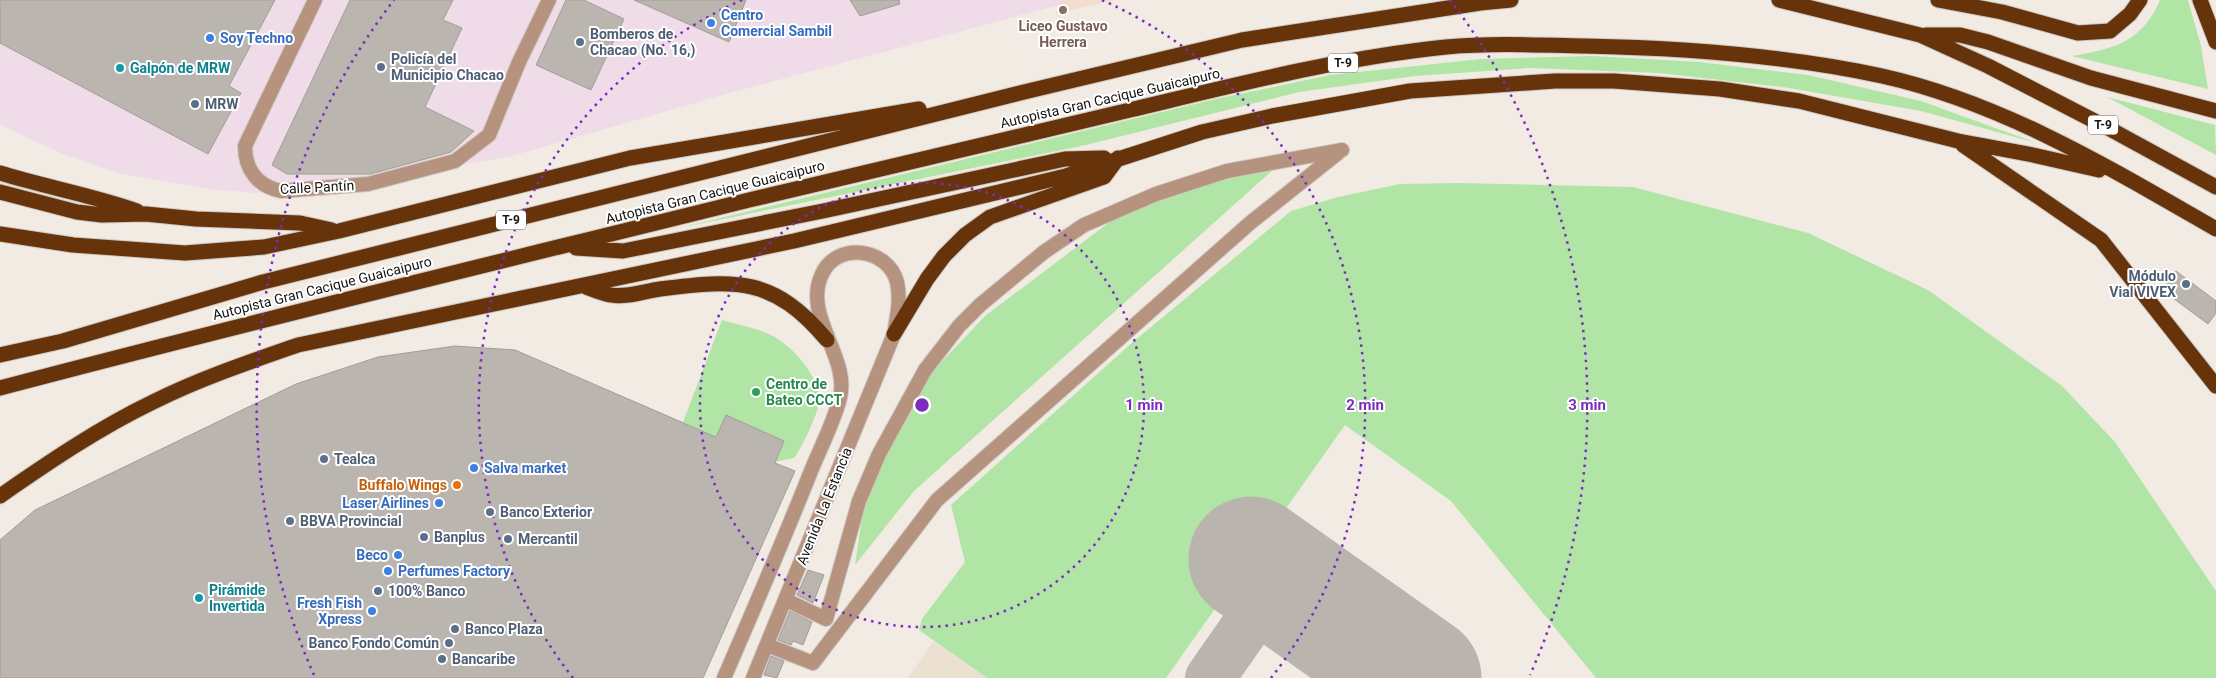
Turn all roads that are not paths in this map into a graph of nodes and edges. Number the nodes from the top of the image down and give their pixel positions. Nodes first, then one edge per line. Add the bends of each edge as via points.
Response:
1 (315, 0) edge
2 (549, 0) edge
3 (1511, 0) edge
4 (1779, 0) edge
5 (1938, 0) edge
6 (2140, 0) edge
7 (2200, 0) edge
8 (1920, 35) junction
9 (2216, 42) edge
10 (1024, 92) junction
11 (2216, 111) edge
12 (1958, 141) junction
13 (1118, 158) junction
14 (0, 173) edge
15 (2124, 176) junction
16 (2216, 187) edge
17 (0, 192) edge
18 (146, 214) junction
19 (2216, 229) edge
20 (339, 231) junction
21 (0, 234) edge
22 (560, 247) junction
23 (584, 287) junction
24 (894, 334) junction
25 (827, 340) junction
26 (0, 355) edge
27 (2216, 386) edge
28 (0, 388) edge
29 (0, 496) edge
30 (786, 600) junction
31 (767, 645) junction
32 (724, 678) edge
33 (753, 678) edge

1 - 2 street, Calle Pantín via 245,146 245,158 252,174 269,188 280,191 368,184 455,161 489,135
3 - 10 highway, Autopista Gran Cacique Guaicaipuro / T-9 via 1242,40
4 - 8 highway, T-9
5 - 6 highway via 2002,12 2078,33 2110,31 2130,14
7 - 9 highway
8 - 11 highway via 1960,36 1988,42 2091,78
8 - 16 highway, T-9 via 1988,66
10 - 20 highway via 630,158
10 - 26 highway, Autopista Gran Cacique Guaicaipuro / T-9 via 263,282 63,341
12 - 13 highway via 1789,99 1720,89 1614,81 1555,81 1410,91 1202,132
12 - 15 highway
12 - 27 highway via 2101,240
13 - 22 highway via 1065,159 623,251
13 - 23 highway via 1066,176
13 - 24 highway via 1104,177 990,217 965,235 927,279
14 - 18 highway via 102,199
15 - 19 highway, Autopista Gran Cacique Guaicaipuro / T-9
15 - 22 highway, Autopista Gran Cacique Guaicaipuro / T-9 via 2014,120 1945,93 1880,76 1783,59 1650,47 1450,47 1312,68 842,177
17 - 18 highway via 102,216
18 - 20 highway via 300,223
20 - 21 highway via 264,247 185,253 73,245
22 - 28 highway, Autopista Gran Cacique Guaicaipuro / T-9 via 224,328
23 - 25 highway via 612,296 684,286 749,286 779,296 813,323
23 - 29 highway via 298,345 228,368 95,433
24 - 25 street, Avenida La Estancia via 897,281 889,265 876,256 856,252 839,255 829,262 818,282 818,303
24 - 30 street, Avenida La Estancia
25 - 32 street, Avenida La Estancia via 838,367 840,396
30 - 31 street, Avenida La Estancia
30 - 31 street via 826,619 859,501 879,454 925,370 980,305 1044,252 1084,225 1156,194 1227,171 1342,150 1250,223 937,500 813,663
31 - 33 street, Avenida La Estancia

